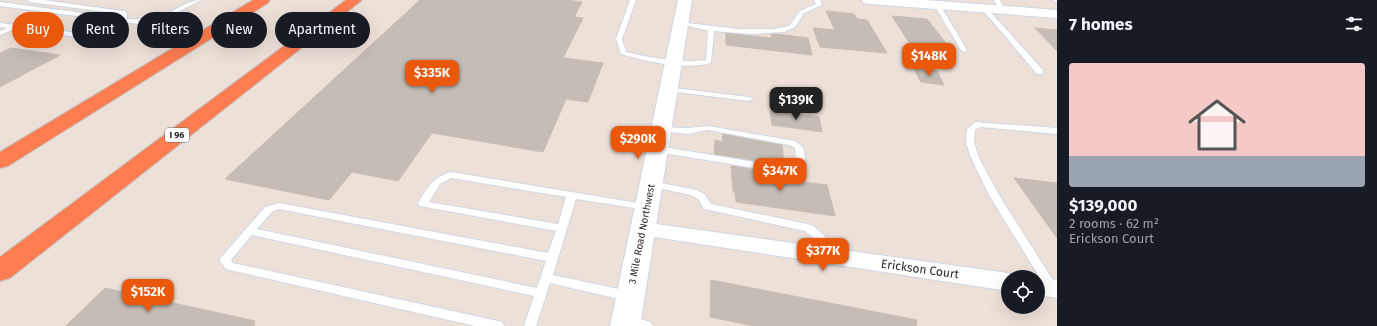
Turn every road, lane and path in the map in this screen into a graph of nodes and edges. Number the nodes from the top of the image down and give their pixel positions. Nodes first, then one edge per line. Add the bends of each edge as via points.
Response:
1 (15, 0) edge
2 (30, 0) edge
3 (198, 0) edge
4 (263, 0) edge
5 (355, 0) edge
6 (633, 0) edge
7 (685, 0) edge
8 (817, 0) edge
9 (878, 0) edge
10 (2, 2) edge
11 (937, 5) junction
12 (999, 5) edge
13 (984, 8) junction
14 (117, 12) edge
15 (72, 13) edge
16 (1057, 14) edge
17 (129, 21) edge
18 (681, 23) junction
19 (0, 25) edge
20 (12, 27) edge
21 (12, 28) edge
22 (708, 28) junction
23 (0, 33) edge
24 (964, 50) dead end
25 (673, 62) junction
26 (1040, 72) dead end
27 (668, 89) junction
28 (749, 99) dead end
29 (1057, 131) edge
30 (659, 139) junction
31 (0, 161) edge
32 (651, 184) junction
33 (572, 195) junction
34 (647, 207) junction
35 (561, 228) junction
36 (642, 229) junction
37 (249, 231) junction
38 (829, 256) junction
39 (552, 258) junction
40 (0, 270) edge
41 (546, 278) junction
42 (1001, 281) edge
43 (1049, 288) edge
44 (540, 293) junction
45 (630, 296) junction
46 (625, 323) edge
47 (498, 326) edge
48 (530, 326) edge
49 (647, 326) edge

1 - 10 lane
2 - 14 lane
3 - 17 lane via 159,19
4 - 31 highway
5 - 40 highway, I 96
6 - 25 lane via 619,39 623,53
7 - 18 main road, 3 Mile Road Northwest
8 - 22 lane via 819,5 803,12 790,28 766,32 739,32
9 - 11 main road
10 - 15 lane
11 - 13 main road
11 - 24 lane
12 - 13 main road
12 - 16 main road
13 - 26 lane
18 - 22 lane
18 - 25 main road, 3 Mile Road Northwest
19 - 20 lane
21 - 23 lane
22 - 25 lane via 711,31 709,62
25 - 27 main road, 3 Mile Road Northwest
27 - 28 lane
27 - 30 main road, 3 Mile Road Northwest
29 - 43 lane via 978,124 971,129 970,143 994,195
30 - 30 lane via 785,170 798,169 801,164 799,147 792,143 708,128
30 - 32 main road, 3 Mile Road Northwest
32 - 34 main road, 3 Mile Road Northwest
32 - 38 lane via 694,192 702,197 707,206 808,228 821,239
33 - 34 lane
33 - 35 lane
33 - 35 lane via 451,175 438,180 423,204
34 - 36 main road, 3 Mile Road Northwest
35 - 39 lane
36 - 38 street, Erickson Court
36 - 45 main road, 3 Mile Road Northwest
37 - 39 lane via 269,209 279,206
37 - 44 lane
37 - 47 lane via 224,260 226,264
38 - 42 street, Erickson Court
39 - 41 lane
41 - 44 lane
41 - 45 lane
44 - 48 lane
45 - 46 main road, 3 Mile Road Northwest
46 - 49 lane

